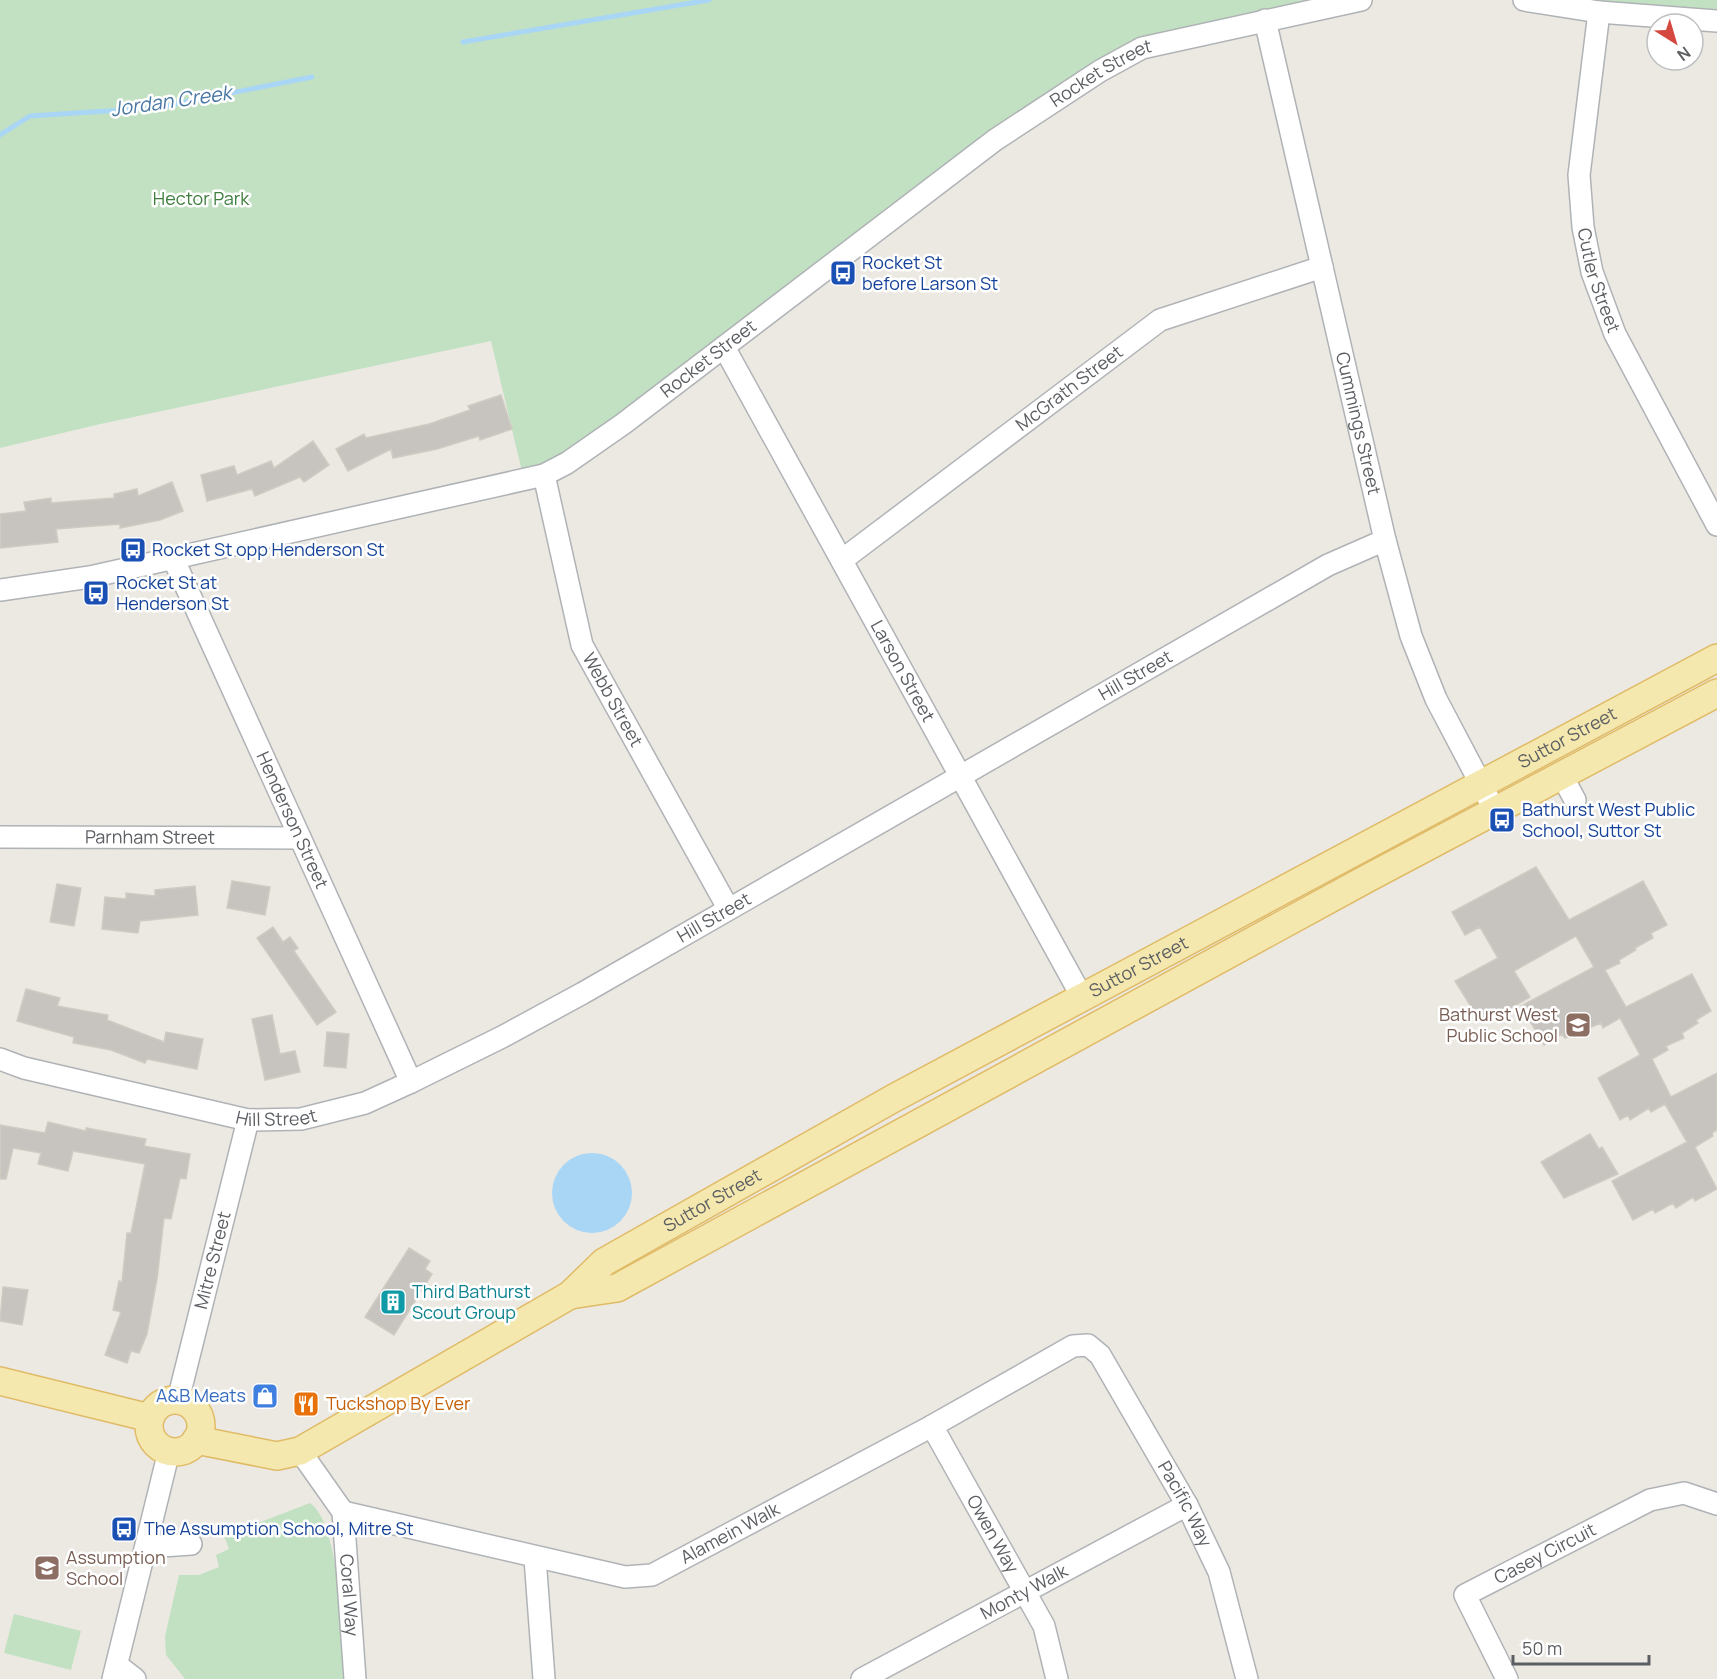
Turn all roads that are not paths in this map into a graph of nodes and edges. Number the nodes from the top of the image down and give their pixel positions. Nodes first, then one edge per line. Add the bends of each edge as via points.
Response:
1 (1361, 0) edge
2 (1524, 0) edge
3 (1599, 12) junction
4 (1265, 20) junction
5 (1717, 21) edge
6 (1322, 267) junction
7 (724, 347) junction
8 (544, 475) junction
9 (1717, 525) edge
10 (1385, 540) junction
11 (173, 558) junction
12 (842, 560) junction
13 (0, 590) edge
14 (1717, 658) edge
15 (1717, 693) edge
16 (1562, 776) junction
17 (961, 777) junction
18 (1480, 783) junction
19 (1575, 800) dead end
20 (1495, 811) junction
21 (0, 837) edge
22 (300, 838) junction
23 (728, 908) junction
24 (1082, 997) junction
25 (0, 1059) edge
26 (411, 1082) junction
27 (248, 1120) junction
28 (570, 1295) junction
29 (1088, 1345) joint
30 (0, 1381) edge
31 (178, 1400) junction
32 (150, 1418) junction
33 (932, 1426) junction
34 (199, 1432) junction
35 (169, 1451) junction
36 (300, 1451) junction
37 (1717, 1504) edge
38 (1186, 1505) junction
39 (343, 1512) junction
40 (191, 1544) dead end
41 (147, 1547) junction
42 (535, 1558) junction
43 (1025, 1592) junction
44 (115, 1672) edge
45 (135, 1679) edge
46 (355, 1679) edge
47 (543, 1679) edge
48 (862, 1679) edge
49 (1057, 1679) edge
50 (1247, 1679) edge
51 (1508, 1679) edge

1 - 4 street, Rocket Street
2 - 3 street
3 - 5 street
3 - 9 street, Cutler Street via 1579,175 1592,272 1615,334
4 - 6 street, Cummings Street
4 - 7 street, Rocket Street via 1142,48 1100,71 995,140
6 - 10 street, Cummings Street
6 - 12 street, McGrath Street via 1161,320
7 - 8 street, Rocket Street via 604,438
7 - 12 street, Larson Street
8 - 11 street, Rocket Street
8 - 23 street, Webb Street via 582,645
10 - 17 street, Hill Street via 1328,565
10 - 18 street, Cummings Street via 1411,636 1429,684
11 - 13 street, Rocket Street via 90,577
11 - 22 street, Henderson Street
12 - 17 street, Larson Street
14 - 18 main road, Suttor Street
15 - 16 main road, Suttor Street
16 - 19 street
16 - 20 main road, Suttor Street
17 - 23 street, Hill Street
17 - 24 street, Larson Street
18 - 20 street, Cummings Street
18 - 24 main road, Suttor Street
20 - 28 main road, Suttor Street via 617,1288
21 - 22 street, Parnham Street
22 - 26 street, Henderson Street
23 - 26 street, Hill Street via 502,1037
24 - 28 main road, Suttor Street via 604,1262
25 - 27 street, Hill Street via 24,1068
26 - 27 street, Hill Street via 365,1103 301,1119
27 - 31 street, Mitre Street
28 - 36 main road, Suttor Street
29 - 33 street, Alamein Walk via 1073,1346
29 - 38 street, Pacific Way via 1100,1355
30 - 32 main road
31 - 32 main road via 161,1404
31 - 34 main road via 196,1411
32 - 35 main road via 150,1435
33 - 42 street, Alamein Walk via 652,1575 625,1577
33 - 43 street, Owen Way
34 - 35 main road via 185,1450
34 - 36 main road, Suttor Street via 277,1456
35 - 41 street
36 - 39 street
37 - 51 street, Casey Circuit via 1684,1493 1650,1500 1465,1595
38 - 43 street, Monty Walk
38 - 50 street, Pacific Way via 1219,1572
39 - 42 street, Alamein Walk
39 - 46 street, Coral Way
40 - 41 street
41 - 44 street
42 - 47 street
43 - 48 street, Monty Walk
43 - 49 street, Owen Way via 1044,1626
44 - 45 street

